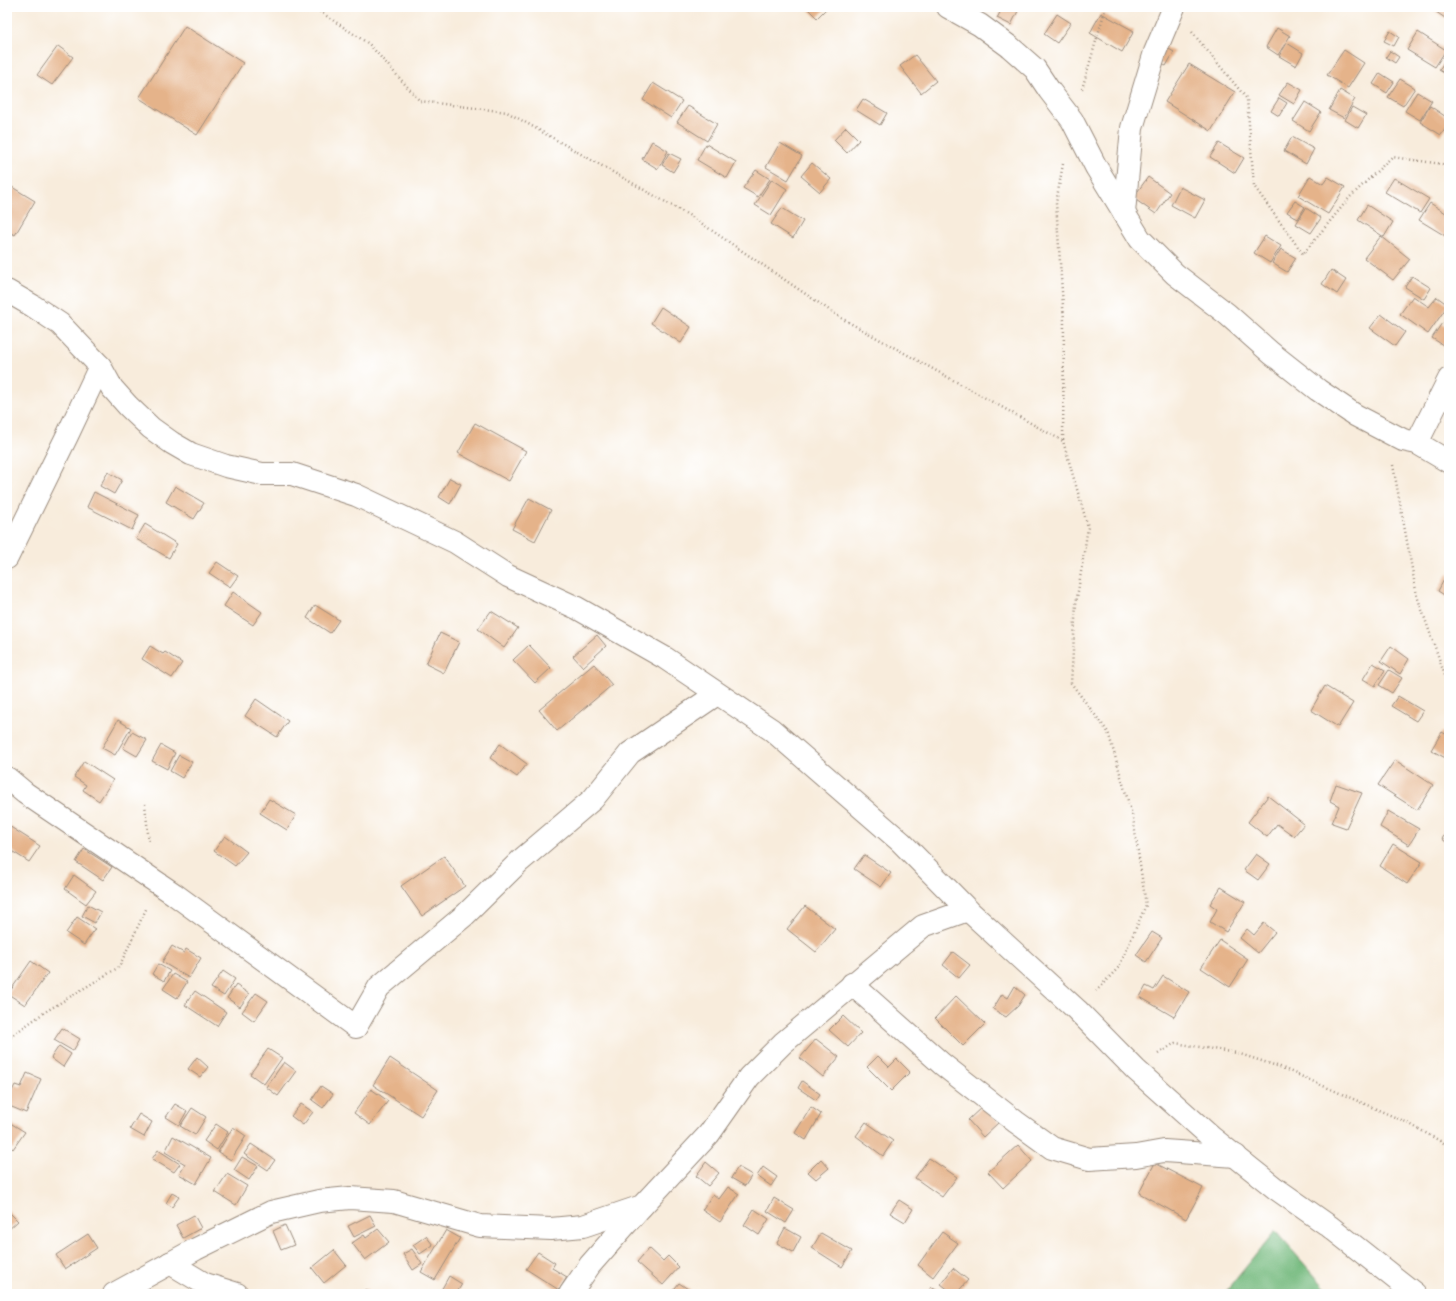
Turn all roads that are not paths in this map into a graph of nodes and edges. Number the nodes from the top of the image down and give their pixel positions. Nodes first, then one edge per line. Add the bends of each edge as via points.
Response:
1 (948, 7) edge
2 (1173, 8) edge
3 (1124, 213) junction
4 (7, 291) edge
5 (100, 366) junction
6 (1449, 380) edge
7 (1417, 443) junction
8 (1449, 462) edge
9 (7, 558) edge
10 (717, 694) junction
11 (7, 778) edge
12 (968, 910) junction
13 (852, 984) junction
14 (1236, 1156) junction
15 (642, 1206) junction
16 (170, 1263) junction
17 (114, 1294) edge
18 (237, 1294) edge
19 (570, 1294) edge
20 (1415, 1294) edge

1 - 3 street via 1010,47 1035,69 1072,120
2 - 3 street via 1155,52 1132,128
3 - 7 street via 1140,239 1175,274 1318,390 1355,415 1403,440
4 - 5 street via 60,324
5 - 9 street
5 - 10 street via 112,388 128,406 151,428 191,454 226,466 262,474 292,474 356,495 455,542 508,576 577,608 690,673
6 - 7 street
7 - 8 street
10 - 11 street via 630,753 593,799 520,861 465,915 379,987 356,1027 174,894 25,793
10 - 12 street via 772,730 901,842
12 - 13 street via 923,926
12 - 14 street via 1077,1010 1136,1070
13 - 14 street via 942,1064 1052,1148 1089,1159 1136,1156 1164,1151
13 - 15 street via 783,1043 749,1077 709,1134
14 - 20 street
15 - 16 street via 583,1226 551,1230 480,1226 394,1201 350,1198 319,1201 271,1212
15 - 19 street via 590,1265
16 - 17 street
16 - 18 street via 205,1284

